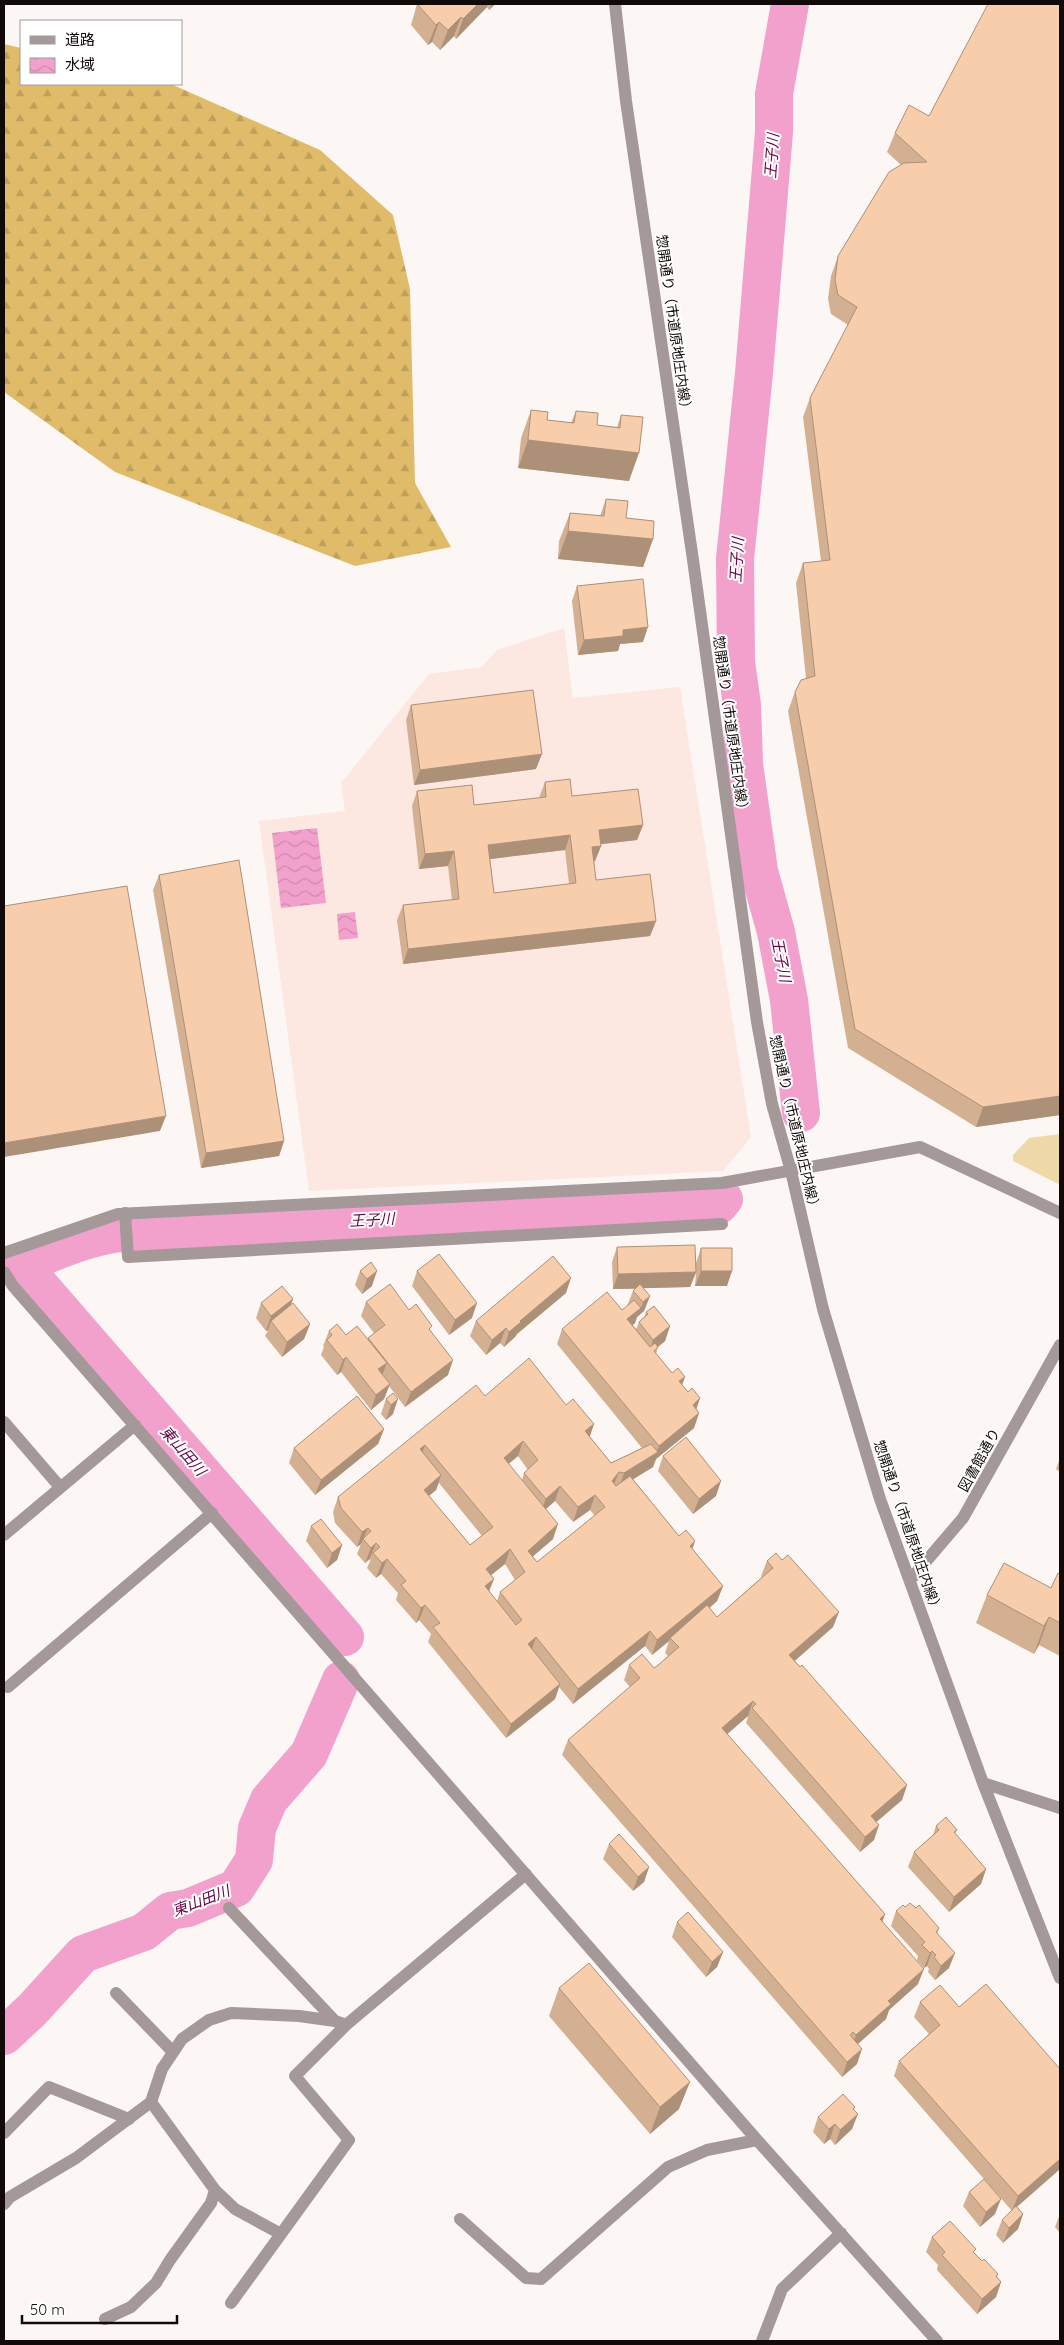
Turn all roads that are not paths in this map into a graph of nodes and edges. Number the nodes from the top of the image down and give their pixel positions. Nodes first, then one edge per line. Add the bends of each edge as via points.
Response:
1 (615, 4) edge
2 (791, 1171) junction
3 (1060, 1213) edge
4 (126, 1214) junction
5 (722, 1224) dead end
6 (4, 1253) edge
7 (4, 1272) edge
8 (1060, 1344) edge
9 (4, 1422) edge
10 (135, 1425) junction
11 (60, 1487) junction
12 (212, 1513) junction
13 (4, 1536) edge
14 (910, 1580) junction
15 (8, 1687) dead end
16 (983, 1783) junction
17 (1060, 1808) edge
18 (526, 1874) junction
19 (229, 1908) dead end
20 (1060, 1978) edge
21 (116, 1993) dead end
22 (340, 2023) junction
23 (173, 2052) junction
24 (152, 2102) junction
25 (129, 2119) junction
26 (4, 2134) edge
27 (757, 2140) junction
28 (215, 2190) junction
29 (4, 2204) edge
30 (460, 2219) dead end
31 (841, 2233) junction
32 (281, 2234) junction
33 (231, 2303) dead end
34 (105, 2319) dead end
35 (762, 2341) edge
36 (937, 2341) edge

1 - 2 street, 惣開通り（市道原地庄内線） via 756,1022 772,1104
2 - 3 street via 920,1147
2 - 4 street via 722,1182
2 - 14 street, 惣開通り（市道原地庄内線） via 823,1309 880,1499
4 - 5 street via 128,1257
4 - 6 street
7 - 10 street
8 - 14 street, 図書館通り via 963,1518
9 - 11 street
10 - 11 street
10 - 12 street
11 - 13 street
12 - 15 street
12 - 18 street
14 - 16 street, 惣開通り（市道原地庄内線）
16 - 17 street
16 - 20 street, 惣開通り（市道原地庄内線）
18 - 22 street
18 - 27 street
19 - 22 street
21 - 23 street
22 - 23 street via 299,2016 232,2013 209,2020 182,2039
22 - 32 street via 295,2076 349,2140
23 - 24 street via 162,2069
24 - 25 street
24 - 28 street
25 - 26 street via 49,2087
25 - 29 street
27 - 30 street via 707,2150 668,2167 541,2279 526,2278
27 - 31 street
28 - 32 street via 236,2209
28 - 34 street via 211,2204 156,2283 131,2307
31 - 35 street via 782,2288
31 - 36 street
32 - 33 street

